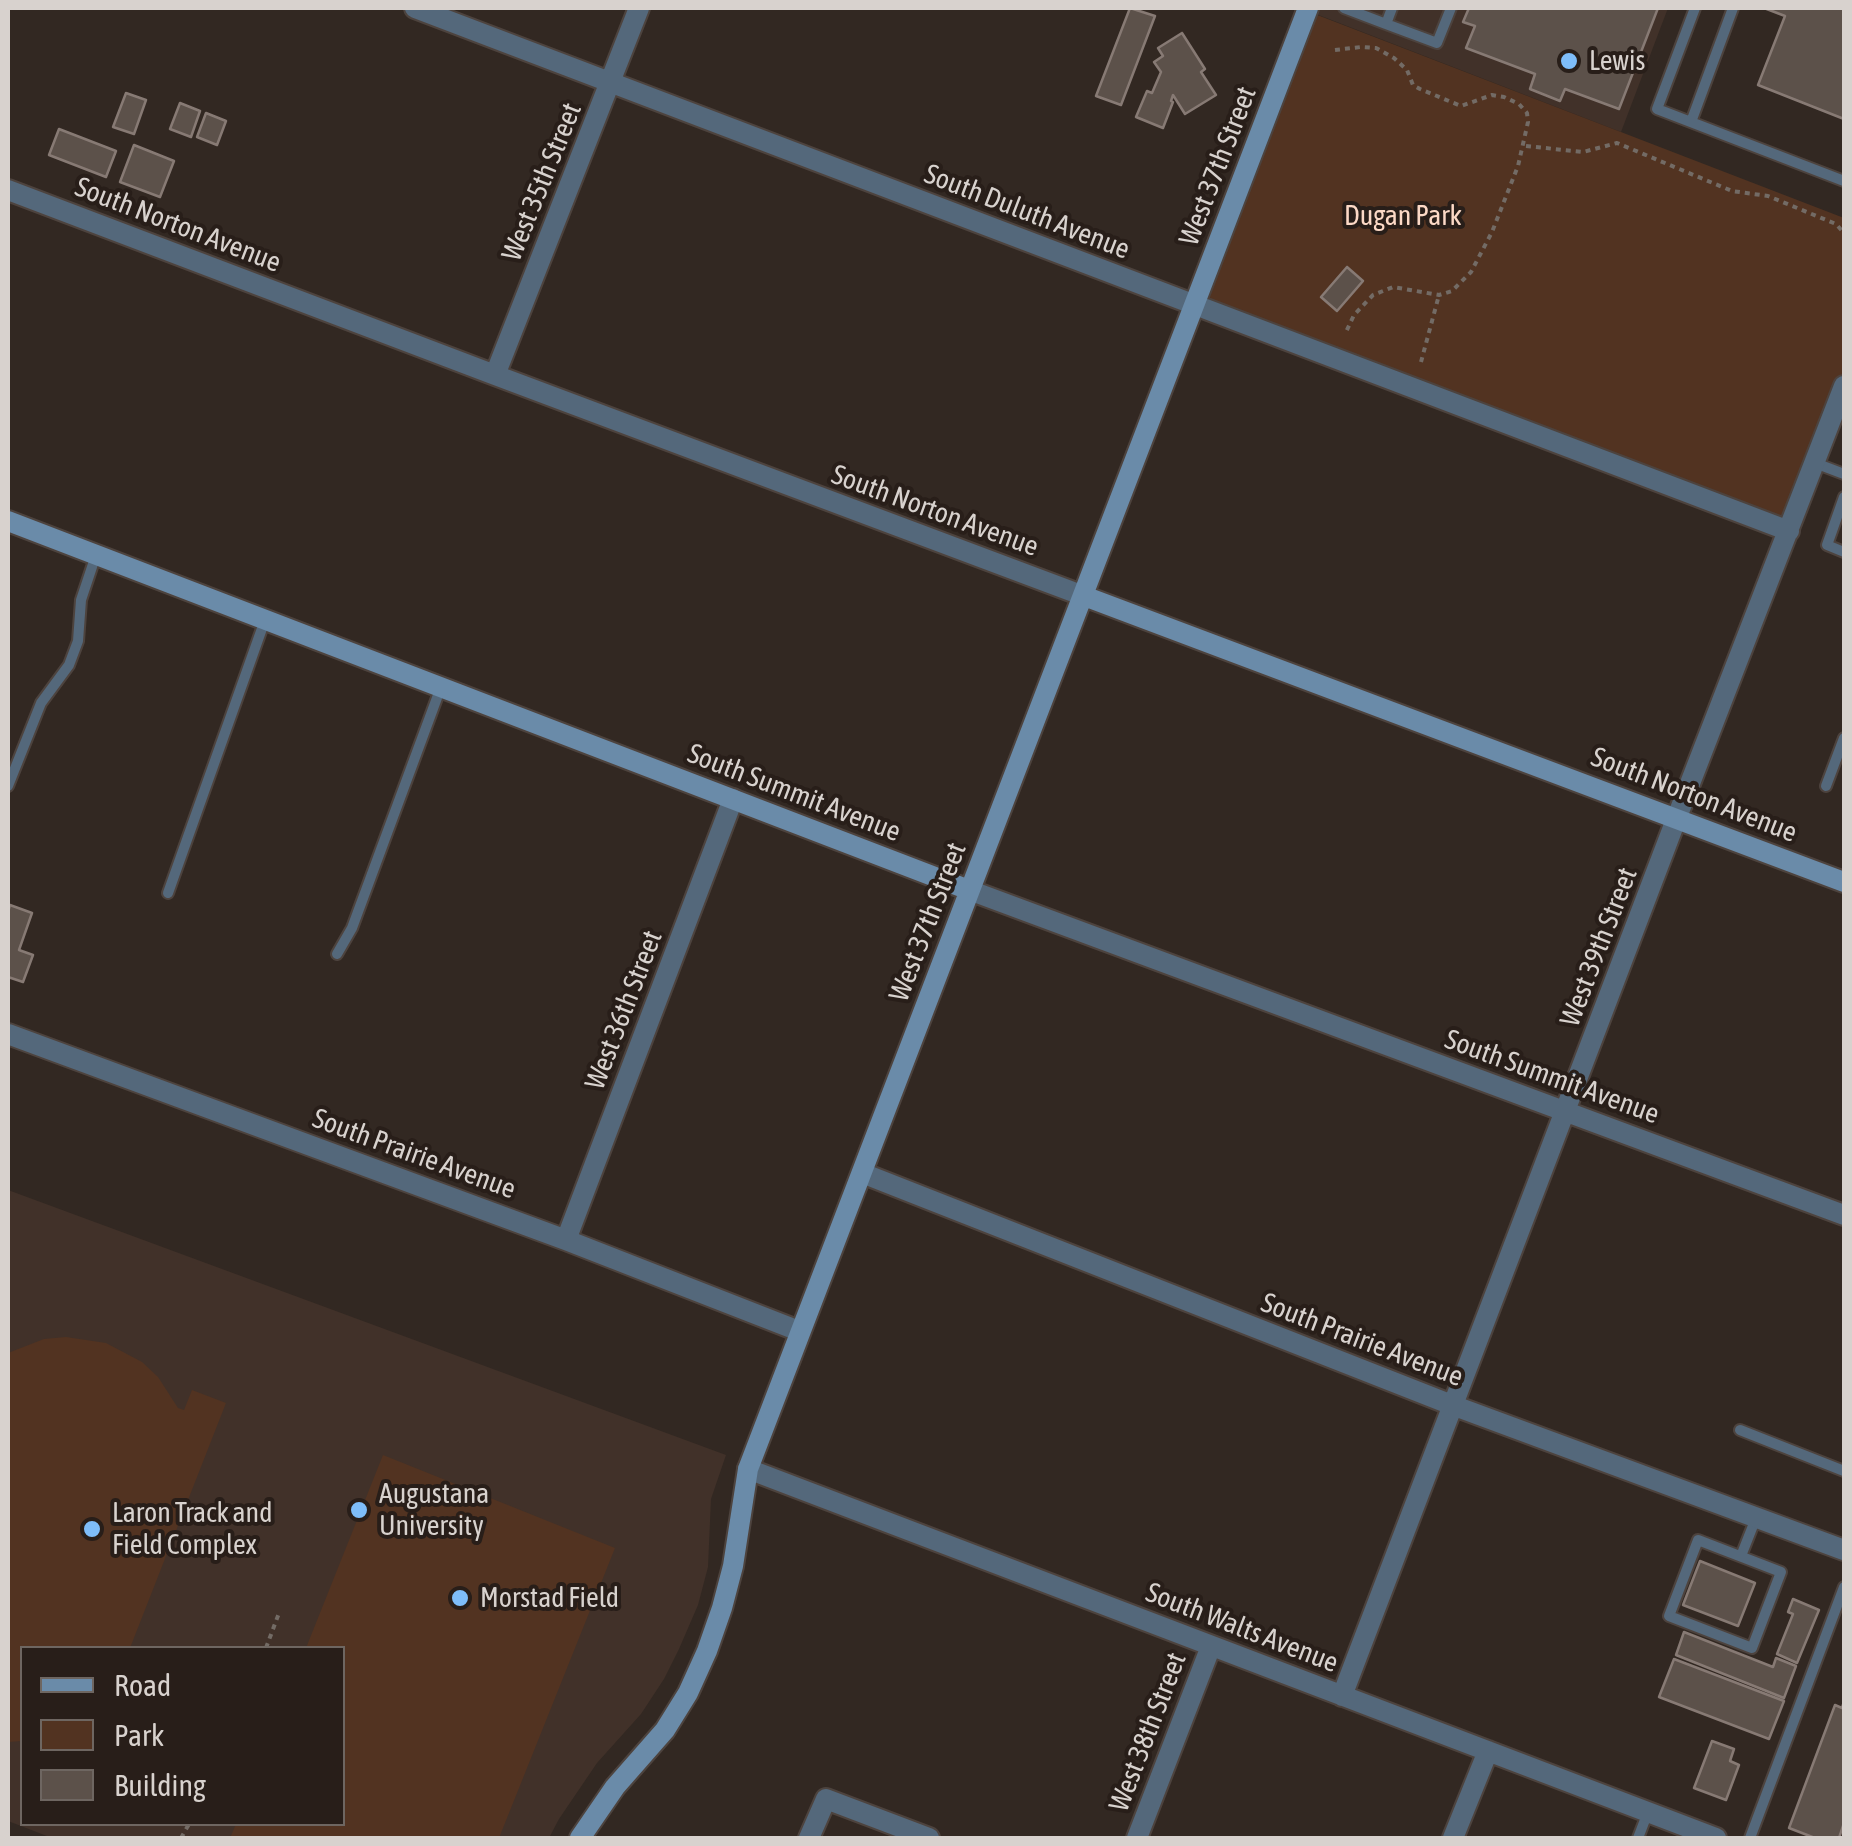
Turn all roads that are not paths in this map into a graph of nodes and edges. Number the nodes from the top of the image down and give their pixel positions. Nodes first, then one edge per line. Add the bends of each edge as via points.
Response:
1 (415, 8) edge
2 (639, 8) edge
3 (1344, 8) edge
4 (1392, 8) edge
5 (1451, 8) edge
6 (1695, 8) edge
7 (1733, 8) edge
8 (1304, 9) edge
9 (1386, 24) junction
10 (611, 82) junction
11 (1691, 122) junction
12 (1844, 181) edge
13 (8, 190) edge
14 (1194, 305) junction
15 (494, 376) junction
16 (1844, 386) edge
17 (1815, 462) junction
18 (1844, 474) edge
19 (1844, 497) edge
20 (8, 521) edge
21 (1788, 531) junction
22 (1844, 552) edge
23 (96, 555) junction
24 (1084, 596) junction
25 (265, 620) junction
26 (441, 688) junction
27 (1844, 738) edge
28 (8, 786) edge
29 (1826, 786) dead end
30 (733, 799) junction
31 (1677, 817) junction
32 (1844, 882) edge
33 (969, 890) junction
34 (168, 893) dead end
35 (336, 954) dead end
36 (8, 1034) edge
37 (1566, 1111) junction
38 (862, 1173) junction
39 (1844, 1215) edge
40 (566, 1240) junction
41 (800, 1331) junction
42 (1452, 1405) junction
43 (1740, 1430) dead end
44 (748, 1470) junction
45 (1844, 1470) edge
46 (1756, 1517) junction
47 (1844, 1550) edge
48 (1741, 1556) junction
49 (1844, 1587) edge
50 (1211, 1646) junction
51 (1342, 1696) junction
52 (1488, 1751) junction
53 (1648, 1812) junction
54 (580, 1838) edge
55 (809, 1838) edge
56 (929, 1838) edge
57 (1136, 1838) edge
58 (1454, 1838) edge
59 (1638, 1838) edge
60 (1716, 1838) edge
61 (1750, 1838) edge

1 - 10 street, South Duluth Avenue
2 - 10 street, West 35th Street
3 - 9 lane
4 - 9 lane
5 - 9 lane via 1438,44
6 - 11 lane via 1657,109
7 - 11 lane
8 - 14 street, West 37th Street
10 - 14 street, South Duluth Avenue
10 - 15 street, West 35th Street
11 - 12 lane
13 - 15 street, South Norton Avenue
14 - 21 street, South Duluth Avenue
14 - 24 street, West 37th Street
15 - 24 street, South Norton Avenue
16 - 17 street, West 39th Street
17 - 18 lane
17 - 21 street, West 39th Street
19 - 22 lane via 1826,545
20 - 23 street, South Summit Avenue
21 - 31 street, West 39th Street
23 - 25 street, South Summit Avenue
23 - 28 lane via 80,600 78,642 41,703
24 - 31 street, South Norton Avenue
24 - 33 street, West 37th Street
25 - 26 street, South Summit Avenue
25 - 34 lane
26 - 30 street, South Summit Avenue
26 - 35 lane via 352,928
27 - 29 lane
30 - 33 street, South Summit Avenue
30 - 40 street, West 36th Street
31 - 32 street, South Norton Avenue
31 - 37 street, West 39th Street
33 - 37 street, South Summit Avenue
33 - 38 street, West 37th Street
36 - 40 street, South Prairie Avenue
37 - 39 street, South Summit Avenue
37 - 42 street, West 39th Street
38 - 41 street, West 37th Street
38 - 42 street, South Prairie Avenue
40 - 41 street, South Prairie Avenue
41 - 44 street, West 37th Street
42 - 46 street, South Prairie Avenue
42 - 51 street, West 39th Street
43 - 45 lane
44 - 50 street, South Walts Avenue
44 - 54 street, West 37th Street via 722,1608 688,1694
46 - 47 street, South Prairie Avenue
46 - 48 lane
48 - 48 lane via 1781,1572 1752,1648 1669,1616 1698,1540
49 - 61 lane
50 - 51 street, South Walts Avenue
50 - 57 street, West 38th Street
51 - 52 street, South Walts Avenue
52 - 53 street, South Walts Avenue
52 - 58 street
53 - 59 lane
53 - 60 street, South Walts Avenue
55 - 56 street via 826,1799

